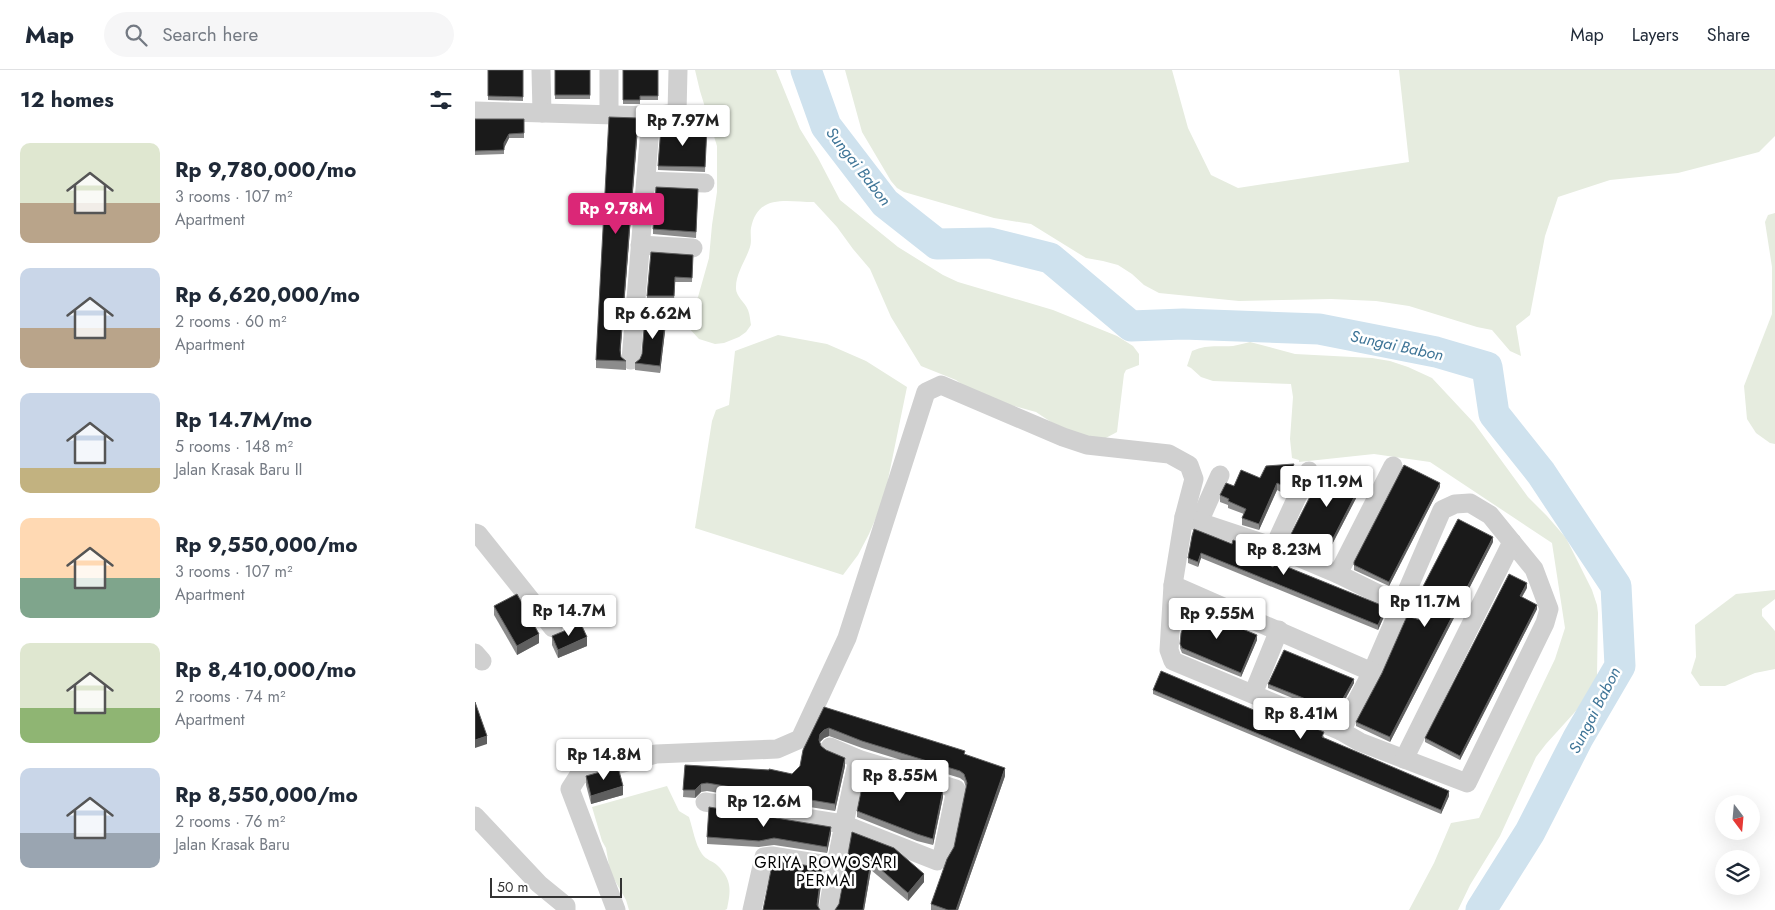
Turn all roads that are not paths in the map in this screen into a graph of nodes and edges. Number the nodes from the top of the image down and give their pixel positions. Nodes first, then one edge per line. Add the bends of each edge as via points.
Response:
1 (541, 70) edge
2 (609, 70) edge
3 (678, 70) edge
4 (475, 110) edge
5 (542, 113) junction
6 (609, 114) junction
7 (651, 116) junction
8 (646, 181) junction
9 (705, 183) dead end
10 (640, 245) junction
11 (693, 248) dead end
12 (635, 312) junction
13 (675, 312) dead end
14 (631, 360) dead end
15 (1393, 466) dead end
16 (1309, 471) dead end
17 (1220, 475) dead end
18 (1191, 519) junction
19 (477, 533) edge
20 (1512, 542) junction
21 (1274, 547) junction
22 (1338, 574) junction
23 (1173, 585) junction
24 (1401, 605) junction
25 (553, 628) dead end
26 (1279, 630) junction
27 (1372, 672) junction
28 (1253, 694) junction
29 (1341, 731) junction
30 (830, 747) dead end
31 (858, 759) junction
32 (1404, 759) junction
33 (705, 802) dead end
34 (475, 816) edge
35 (843, 824) junction
36 (835, 866) junction
37 (566, 910) edge
38 (617, 910) edge
39 (752, 910) edge
40 (828, 910) edge

1 - 5 street
2 - 6 street
3 - 7 street via 677,113
4 - 5 street
5 - 6 street
6 - 7 street
7 - 8 street
8 - 9 street
8 - 10 street
10 - 11 street
10 - 12 street
12 - 13 street
12 - 14 street
15 - 22 street
16 - 21 street
17 - 18 street
18 - 21 street
18 - 23 street
18 - 38 street via 1194,479 1189,465 1169,454 1087,445 941,385 926,392 847,638 800,739 777,749 656,754 579,775 570,789
19 - 25 street
20 - 24 street via 1491,515 1470,503 1455,504 1442,510
20 - 32 street
20 - 32 street via 1534,569 1549,609 1467,783
21 - 22 street
22 - 24 street
23 - 26 street
23 - 28 street via 1169,650 1173,661
24 - 27 street
26 - 27 street
26 - 28 street
27 - 29 street
28 - 29 street
29 - 32 street
30 - 31 street
31 - 35 street
31 - 35 street via 956,789 943,852 939,860 934,861
33 - 35 street
34 - 37 street via 539,884 566,906
35 - 36 street
36 - 39 street via 764,857
36 - 40 street

